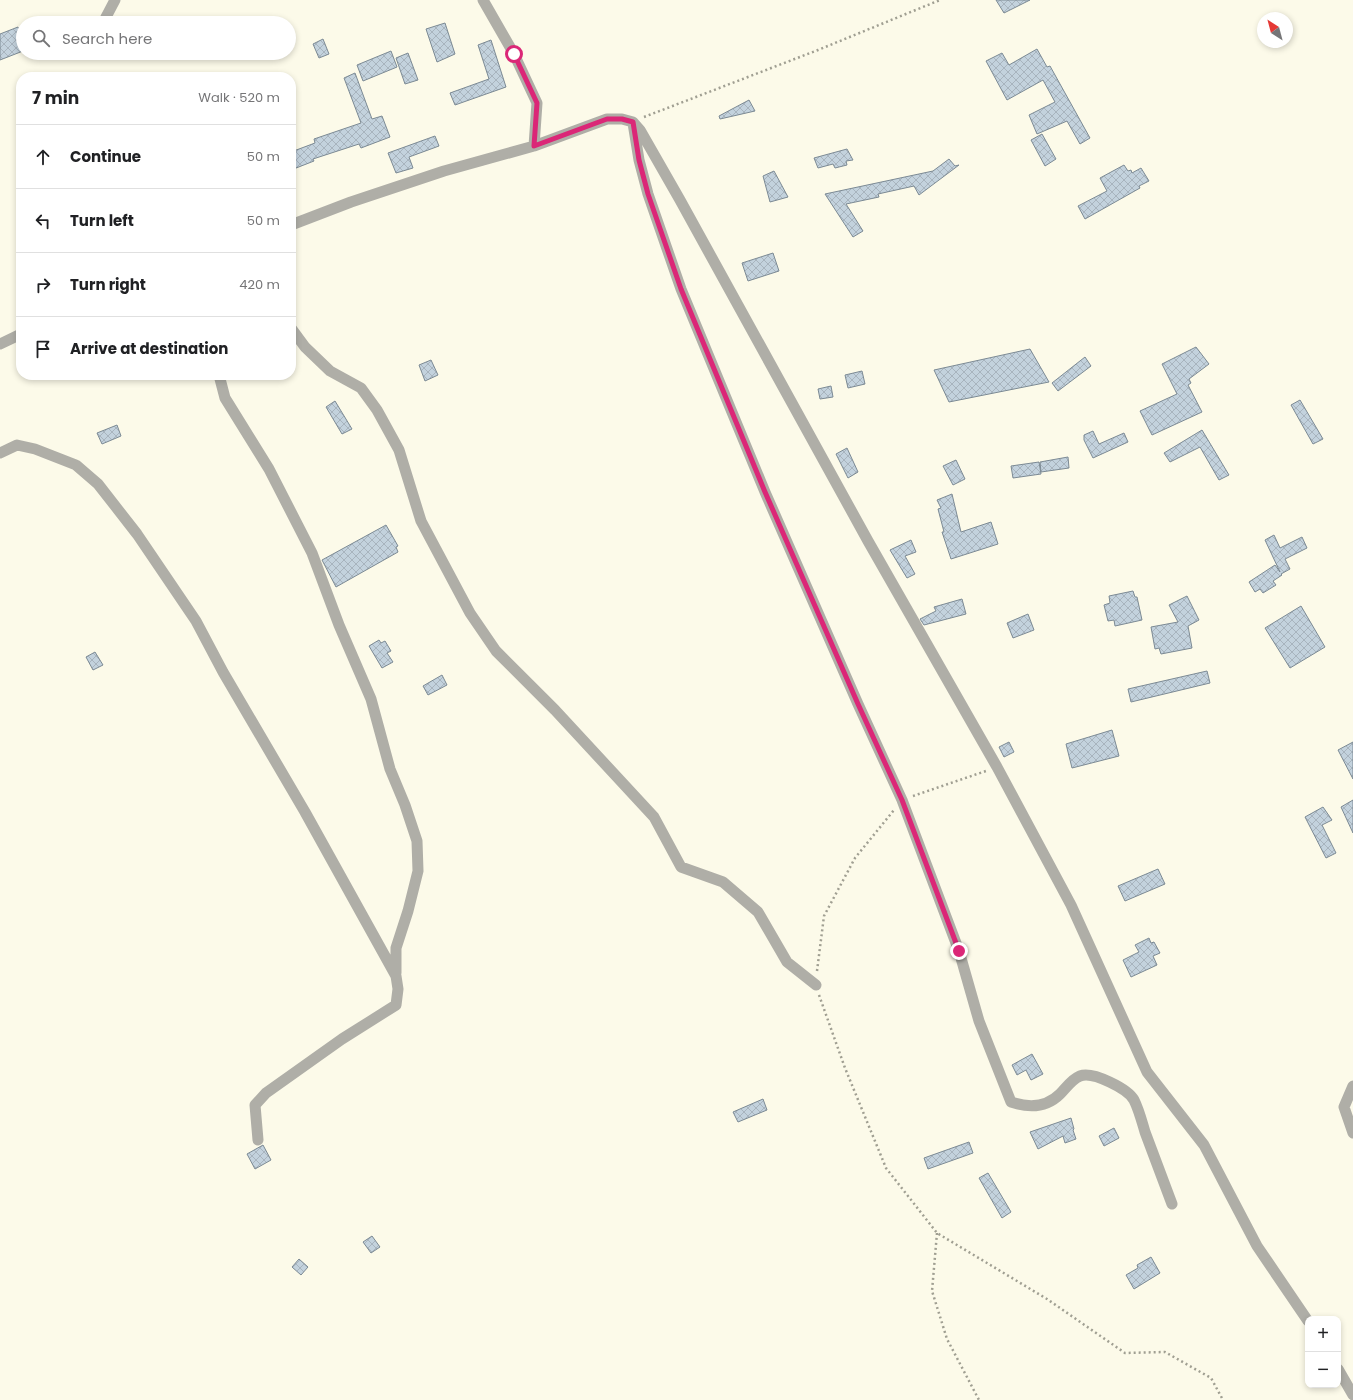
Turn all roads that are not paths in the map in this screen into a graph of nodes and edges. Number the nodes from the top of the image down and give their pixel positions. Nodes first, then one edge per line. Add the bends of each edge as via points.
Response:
1 (114, 0) edge
2 (483, 0) edge
3 (106, 16) edge
4 (633, 122) junction
5 (534, 146) junction
6 (296, 222) edge
7 (296, 335) edge
8 (16, 336) edge
9 (0, 344) edge
10 (220, 380) edge
11 (0, 454) edge
12 (396, 976) junction
13 (816, 985) road end
14 (1353, 1086) edge
15 (1353, 1133) edge
16 (258, 1140) dead end
17 (1172, 1204) dead end
18 (1305, 1317) edge
19 (1341, 1374) edge
20 (1353, 1395) edge

1 - 3 street
2 - 5 street via 514,54 537,103
4 - 5 street via 607,119
4 - 17 street via 648,194 681,289 765,492 902,800 959,951 979,1021 1012,1102 1033,1107 1045,1104 1081,1075 1096,1076 1111,1082 1133,1099
4 - 18 street via 684,207 868,541 997,767 1071,905 1147,1072 1204,1146 1257,1246
5 - 6 street via 444,171
7 - 13 street via 330,371 361,388 376,410 399,450 421,521 470,613 496,651 654,816 681,867 723,882 758,912 787,962
8 - 9 street
10 - 12 street via 225,398 269,468 312,553 339,626 371,699 390,769 417,841 418,871 396,948
11 - 12 street via 17,445 76,465 98,484 137,534 196,621
12 - 16 street via 396,1005 342,1038 266,1093 255,1105
14 - 15 street via 1344,1107
19 - 20 street

